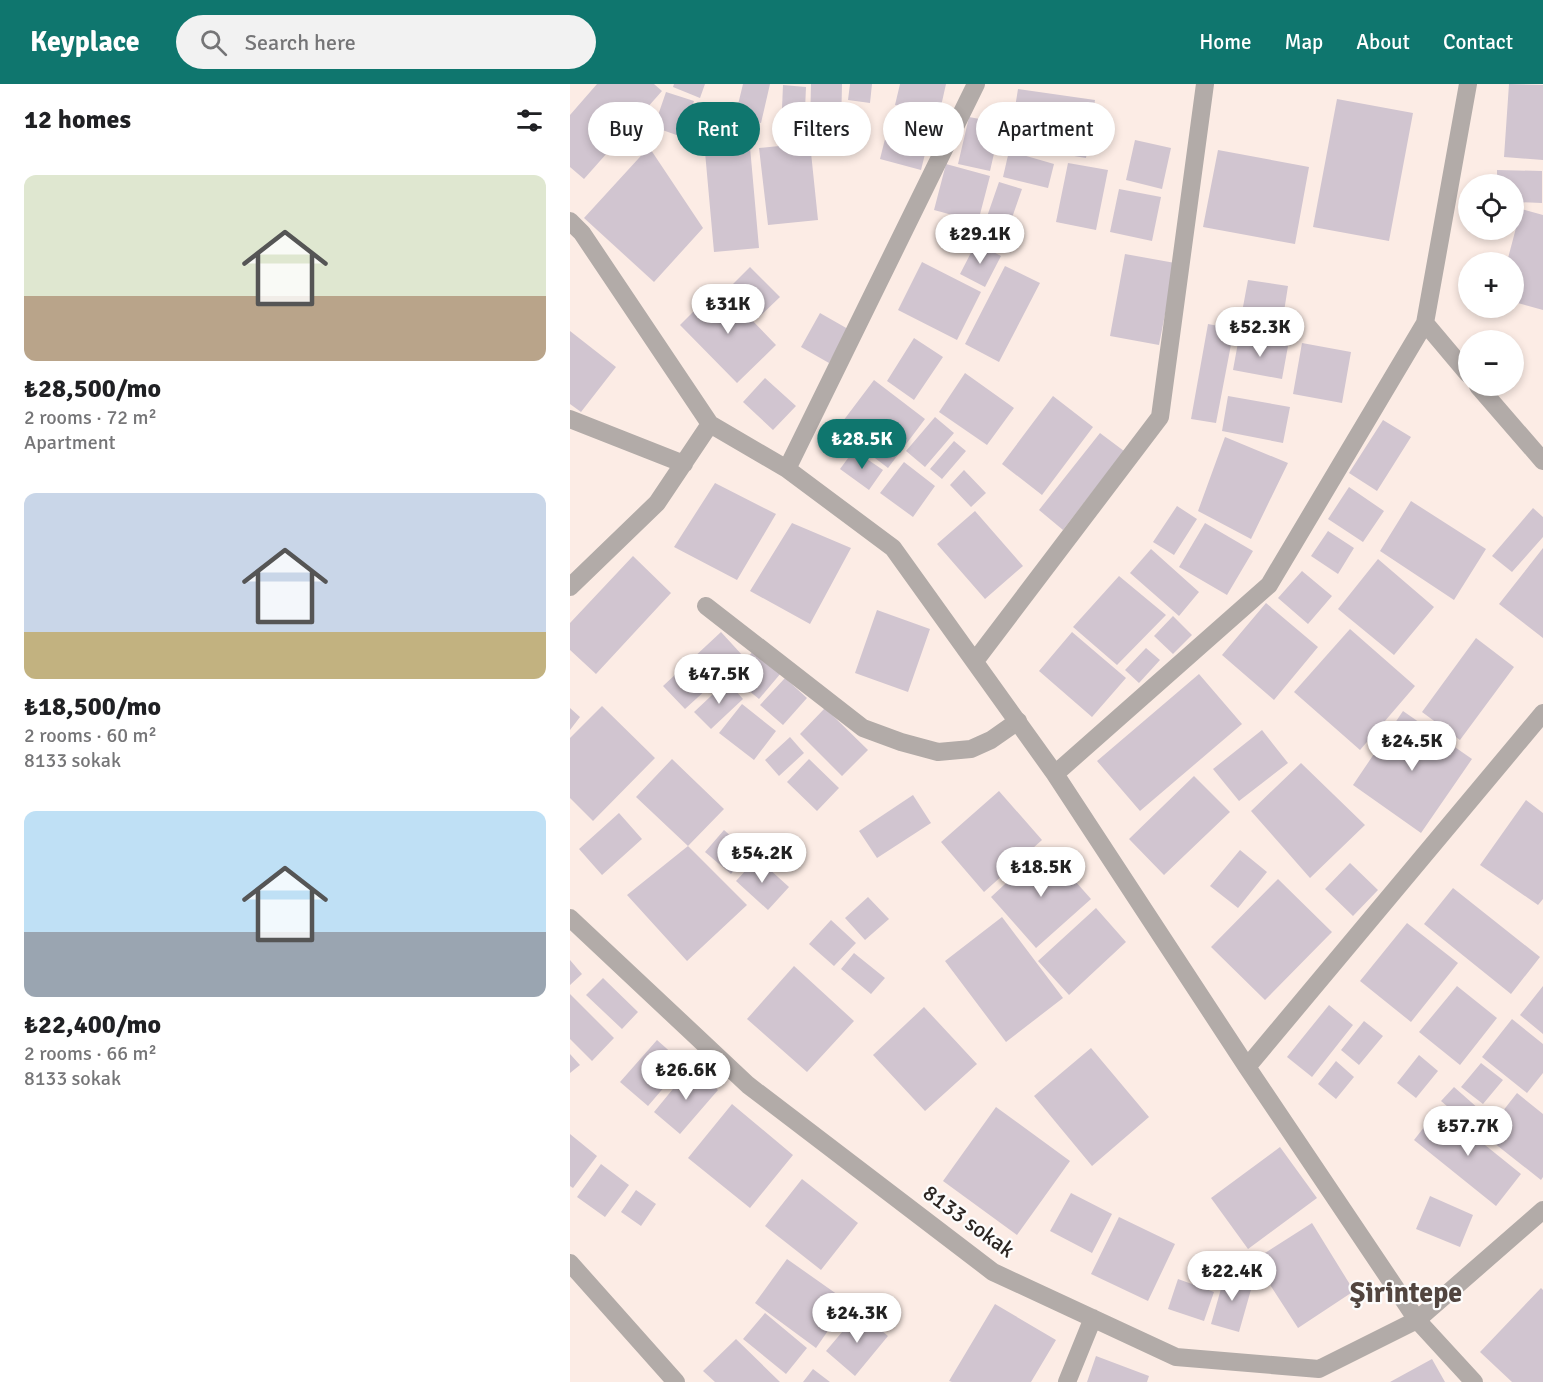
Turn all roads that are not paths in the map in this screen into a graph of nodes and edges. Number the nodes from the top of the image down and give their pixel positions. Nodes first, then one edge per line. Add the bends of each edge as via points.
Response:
1 (976, 84) edge
2 (1205, 84) edge
3 (1468, 84) edge
4 (570, 221) edge
5 (1425, 323) junction
6 (1458, 362) edge
7 (1488, 396) edge
8 (570, 419) edge
9 (710, 424) junction
10 (1543, 461) edge
11 (684, 464) junction
12 (788, 470) junction
13 (570, 587) edge
14 (706, 606) dead end
15 (975, 661) junction
16 (1543, 713) edge
17 (1018, 721) junction
18 (1055, 774) junction
19 (570, 918) edge
20 (1247, 1067) junction
21 (1543, 1210) edge
22 (570, 1263) edge
23 (1093, 1318) junction
24 (1417, 1320) junction
25 (676, 1382) edge
26 (1067, 1382) edge
27 (1474, 1382) edge

1 - 12 street
2 - 15 street via 1160,417
3 - 5 street
4 - 9 street via 582,233
5 - 6 street
5 - 18 street via 1269,585
7 - 10 street
8 - 11 street
9 - 11 street
9 - 12 street
11 - 13 street via 657,503
12 - 15 street via 893,548
14 - 17 street via 863,728 938,752 971,749
15 - 17 street
16 - 20 street
17 - 18 street
18 - 20 street
19 - 23 street, 8133 sokak via 748,1085 993,1272
20 - 24 street
21 - 24 street, 8133 sokak
22 - 25 street
23 - 24 street, 8133 sokak via 1176,1357 1319,1370
23 - 26 street
24 - 27 street

